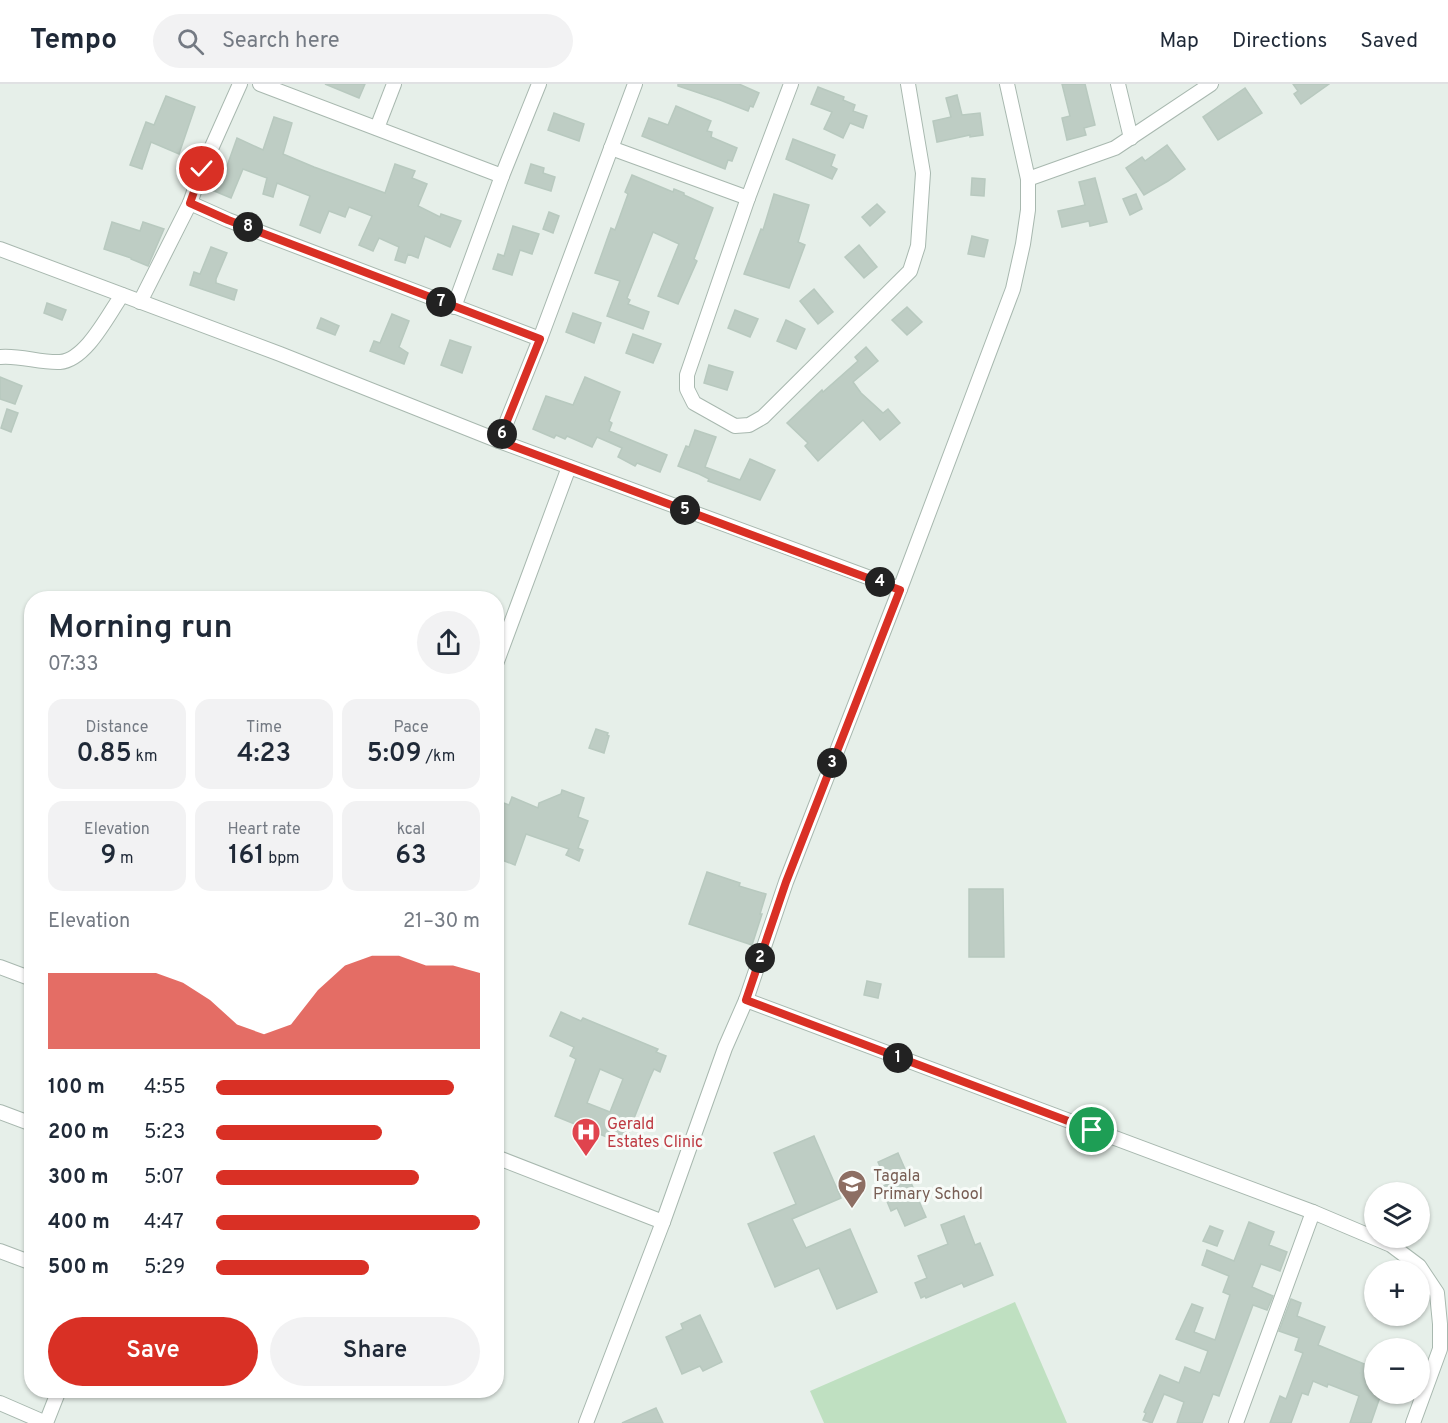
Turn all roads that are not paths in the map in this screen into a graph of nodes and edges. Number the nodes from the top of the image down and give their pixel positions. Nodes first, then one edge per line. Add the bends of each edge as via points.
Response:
1 (240, 84) edge
2 (260, 84) edge
3 (394, 84) edge
4 (539, 84) edge
5 (635, 84) edge
6 (791, 84) edge
7 (908, 84) edge
8 (1007, 84) edge
9 (1118, 84) edge
10 (1211, 84) edge
11 (377, 128) junction
12 (1131, 138) junction
13 (611, 148) junction
14 (502, 177) junction
15 (1028, 178) junction
16 (748, 198) junction
17 (190, 203) junction
18 (0, 249) edge
19 (122, 295) junction
20 (140, 302) junction
21 (454, 307) junction
22 (540, 339) junction
23 (0, 357) edge
24 (499, 441) junction
25 (569, 468) junction
26 (900, 590) junction
27 (504, 643) edge
28 (0, 967) edge
29 (24, 976) edge
30 (746, 1000) junction
31 (0, 1112) edge
32 (24, 1121) edge
33 (504, 1160) edge
34 (1313, 1212) junction
35 (663, 1222) junction
36 (0, 1251) edge
37 (24, 1260) edge
38 (55, 1398) edge
39 (0, 1404) edge
40 (46, 1423) edge
41 (586, 1423) edge
42 (1236, 1423) edge
43 (1413, 1423) edge

1 - 17 street
2 - 11 street
3 - 11 street
4 - 14 street
5 - 13 street
6 - 16 street
7 - 16 street via 923,173 918,246 910,271 763,417 749,425 735,426 694,403 687,389 687,375
8 - 15 street
9 - 12 street
10 - 12 street
11 - 14 street
12 - 15 street via 1114,148
13 - 16 street
13 - 22 street
14 - 21 street
15 - 26 street via 1026,221 1013,289
17 - 20 street
17 - 21 street
18 - 19 street
19 - 20 street
19 - 23 street via 74,359 60,362
20 - 24 street
21 - 22 street
22 - 24 street
24 - 25 street
25 - 26 street
25 - 27 street
26 - 30 street via 786,882
28 - 29 street
30 - 34 street
30 - 35 street
31 - 32 street
33 - 35 street
34 - 42 street
34 - 43 street via 1391,1245 1419,1266 1437,1293 1440,1349
35 - 41 street
36 - 37 street
38 - 40 street
39 - 40 street

